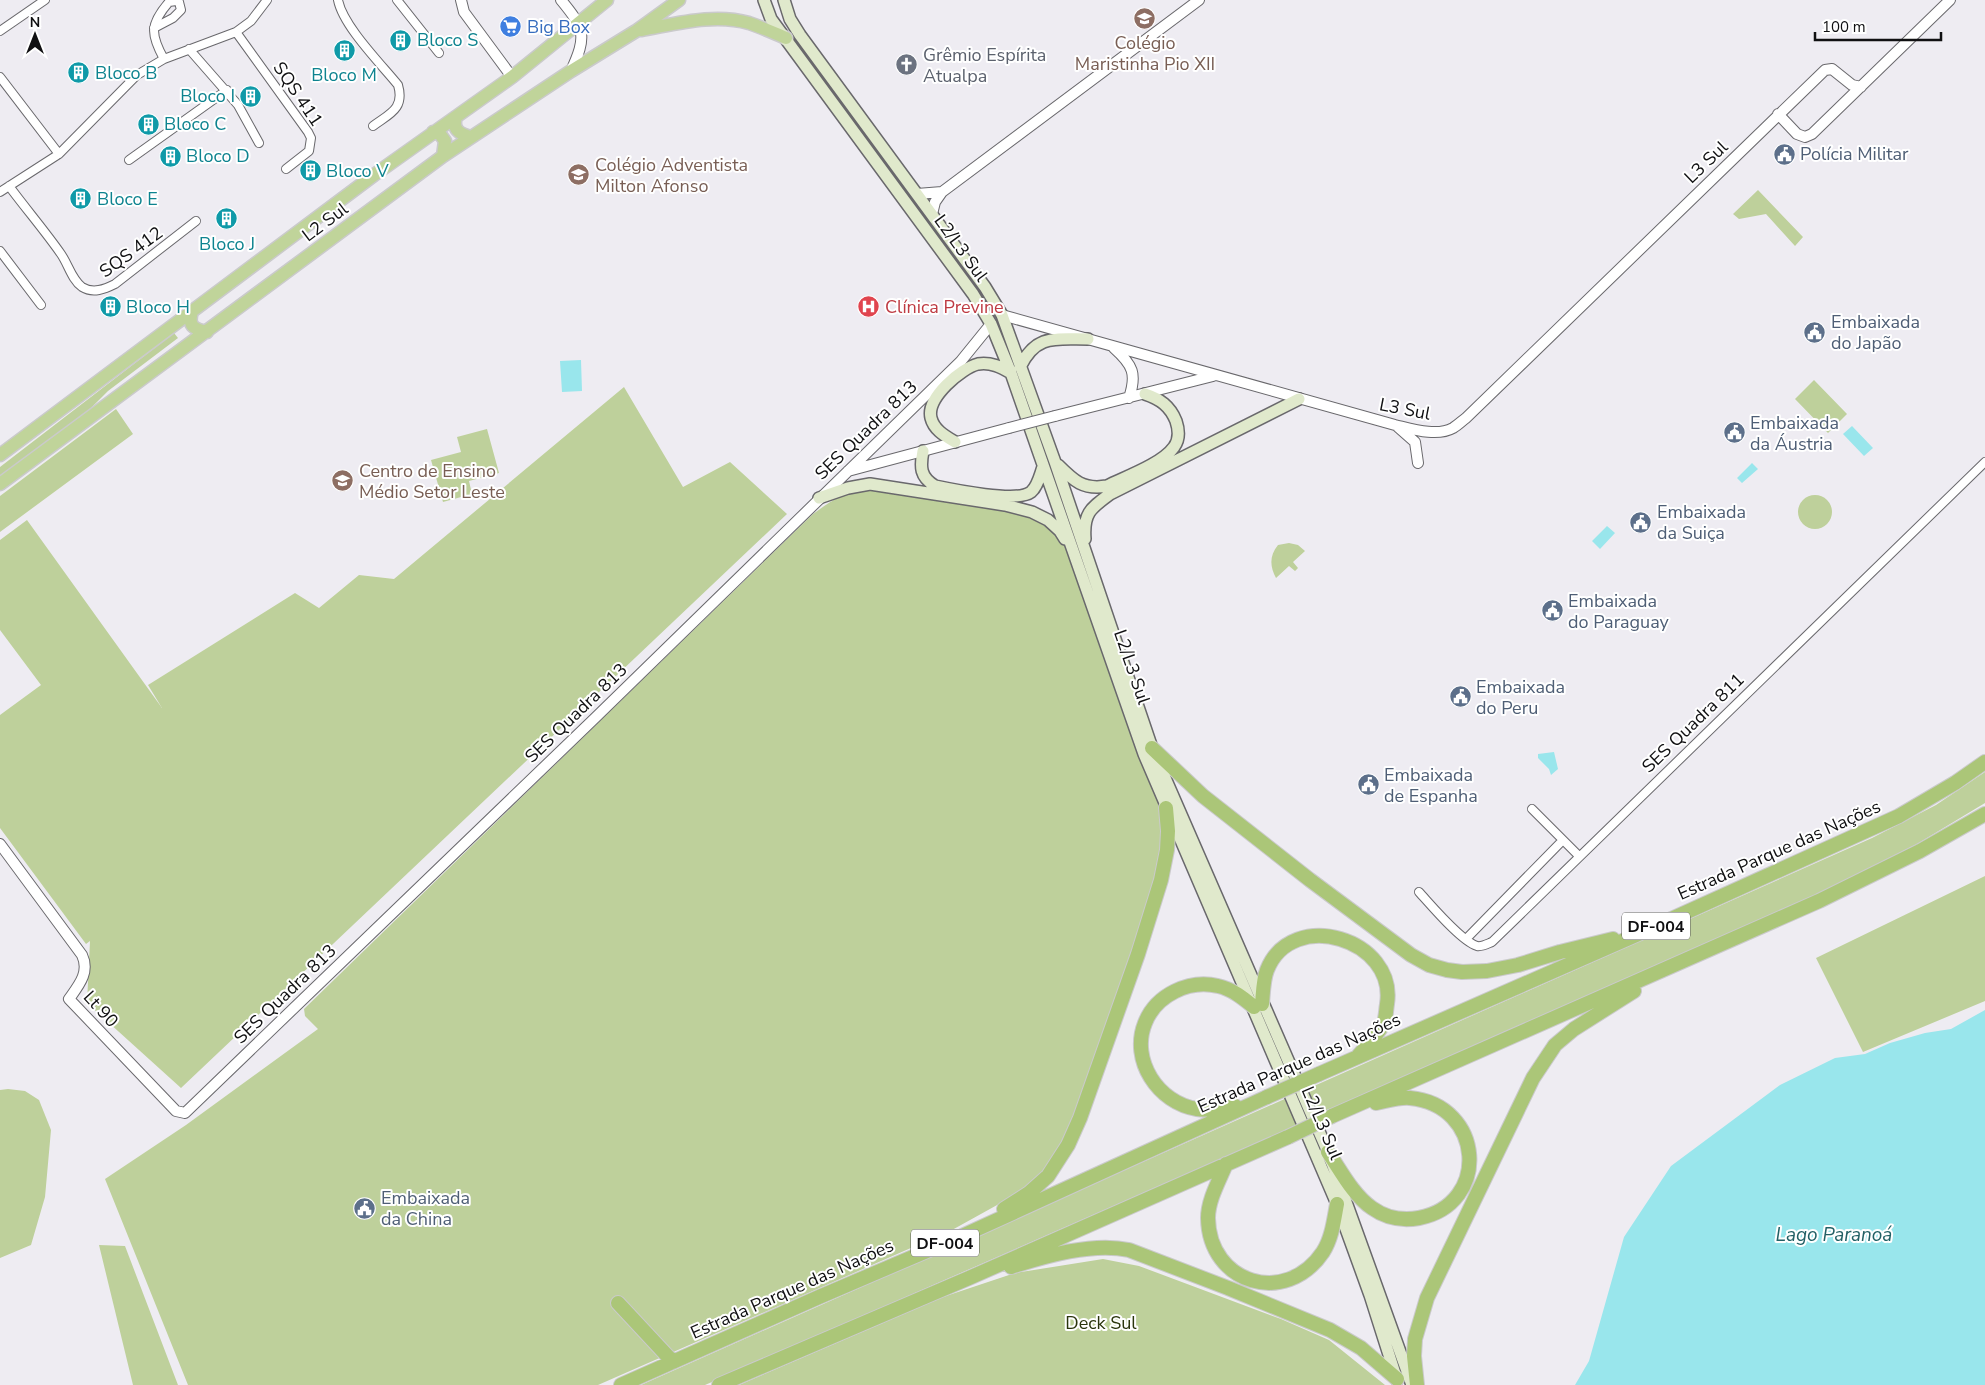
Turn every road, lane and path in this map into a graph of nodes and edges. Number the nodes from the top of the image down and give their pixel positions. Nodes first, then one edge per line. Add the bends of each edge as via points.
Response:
1 (45, 0) edge
2 (267, 0) edge
3 (338, 0) edge
4 (397, 0) edge
5 (462, 0) edge
6 (561, 0) edge
7 (608, 0) edge
8 (679, 0) edge
9 (764, 0) edge
10 (784, 0) edge
11 (1198, 0) edge
12 (1950, 0) edge
13 (579, 23) junction
14 (154, 28) dead end
15 (0, 31) edge
16 (636, 31) junction
17 (236, 32) junction
18 (786, 38) junction
19 (189, 49) junction
20 (439, 52) dead end
21 (164, 59) junction
22 (571, 71) junction
23 (512, 76) junction
24 (0, 78) edge
25 (1855, 89) junction
26 (227, 90) junction
27 (1778, 114) junction
28 (456, 117) junction
29 (372, 126) dead end
30 (433, 132) junction
31 (471, 137) junction
32 (259, 144) dead end
33 (58, 154) junction
34 (444, 156) junction
35 (129, 160) dead end
36 (286, 169) dead end
37 (9, 186) junction
38 (0, 192) edge
39 (942, 192) junction
40 (917, 194) junction
41 (932, 214) junction
42 (196, 221) dead end
43 (0, 251) edge
44 (41, 305) dead end
45 (192, 312) junction
46 (1002, 315) junction
47 (991, 324) junction
48 (165, 332) junction
49 (207, 332) junction
50 (1088, 339) junction
51 (1111, 346) junction
52 (181, 349) junction
53 (1015, 370) junction
54 (1214, 375) junction
55 (1145, 394) junction
56 (1129, 398) junction
57 (1299, 398) junction
58 (1395, 426) junction
59 (955, 442) junction
60 (923, 451) junction
61 (0, 454) edge
62 (1055, 462) junction
63 (1985, 462) edge
64 (1418, 463) dead end
65 (1043, 467) junction
66 (847, 472) junction
67 (0, 484) edge
68 (819, 498) junction
69 (1072, 550) junction
70 (1086, 553) junction
71 (1152, 748) junction
72 (1985, 762) edge
73 (1166, 808) junction
74 (1532, 809) dead end
75 (1985, 814) edge
76 (1563, 840) junction
77 (0, 844) edge
78 (1579, 856) junction
79 (1419, 892) dead end
80 (1636, 935) junction
81 (1466, 939) junction
82 (1680, 964) junction
83 (1258, 1005) junction
84 (1358, 1057) junction
85 (1261, 1099) junction
86 (176, 1111) joint
87 (1335, 1114) junction
88 (1328, 1152) junction
89 (1226, 1164) junction
90 (1337, 1204) junction
91 (962, 1236) junction
92 (969, 1278) junction
93 (618, 1303) dead end
94 (673, 1362) junction
95 (1398, 1382) edge
96 (621, 1385) edge
97 (719, 1385) edge
98 (1412, 1385) edge
99 (1418, 1385) edge

1 - 15 street
2 - 17 street
3 - 29 street via 353,30 401,94 395,110
4 - 20 street
5 - 23 street via 464,12
6 - 13 street
7 - 13 main road, L2 Sul
8 - 16 main road, L2 Sul
9 - 18 main road, L2/L3 Sul via 771,18
10 - 40 main road, L2/L3 Sul via 800,35
11 - 39 street
12 - 25 street
13 - 22 street via 581,44
13 - 23 main road, L2 Sul
14 - 21 street via 153,37
16 - 18 main road via 703,19 728,19 749,23
16 - 22 main road, L2 Sul
17 - 19 street
17 - 36 street, SQS 411 via 311,138 309,151
18 - 47 main road, L2/L3 Sul via 973,294
19 - 21 street
19 - 26 street
21 - 33 street via 137,75
22 - 31 main road, L2 Sul
23 - 28 main road, L2 Sul
24 - 33 street
25 - 27 street, L3 Sul via 1836,71 1828,69
25 - 27 street via 1812,134 1805,137 1797,134
26 - 32 street
26 - 35 street
27 - 58 street, L3 Sul via 1466,418 1446,431
28 - 30 main road, L2 Sul
28 - 31 main road via 456,129
30 - 34 main road via 440,134 445,141
30 - 45 main road, L2 Sul
31 - 34 main road, L2 Sul
33 - 37 street
34 - 49 main road, L2 Sul
37 - 38 street
37 - 42 street, SQS 412 via 62,255 74,278 82,287 94,290 115,284
39 - 40 street
39 - 41 street
40 - 41 main road, L2/L3 Sul
41 - 46 main road, L2/L3 Sul
43 - 44 street
45 - 48 main road, L2 Sul
45 - 49 main road via 192,326
46 - 50 street, L3 Sul
46 - 53 main road, L2/L3 Sul
47 - 53 main road, L2/L3 Sul
47 - 66 street, SES Quadra 813 via 960,361
48 - 52 main road via 178,335
48 - 61 main road, L2 Sul
49 - 52 main road, L2 Sul
50 - 51 street, L3 Sul
50 - 53 main road via 1039,343 1030,348
51 - 54 street, L3 Sul
51 - 56 street via 1133,371
52 - 67 main road, L2 Sul
53 - 59 main road via 980,364 960,373 945,386 933,402 931,417 943,435
53 - 62 main road, L2/L3 Sul
53 - 65 main road, L2/L3 Sul
54 - 55 street
54 - 57 street, L3 Sul
55 - 56 street
55 - 62 main road via 1164,403 1178,428 1175,447 1166,456 1107,486 1096,488 1080,484
56 - 59 street, bridge
57 - 58 street, L3 Sul
57 - 70 main road via 1110,494 1086,516
58 - 64 street via 1415,442
59 - 60 street
60 - 65 main road via 922,474 935,486 1008,497 1032,492
60 - 66 street
62 - 70 main road, L2/L3 Sul
63 - 78 street, SES Quadra 811
65 - 69 main road, L2/L3 Sul
66 - 68 street, SES Quadra 813
68 - 69 main road via 870,484 1005,505 1048,520
68 - 86 street, SES Quadra 813 via 187,1111
69 - 73 main road, L2/L3 Sul
70 - 71 main road, L2/L3 Sul
71 - 80 highway via 1203,796 1264,844 1411,955 1429,965 1462,972 1487,971
71 - 83 main road, L2/L3 Sul
72 - 80 highway, Estrada Parque das Nações / DF-004 via 1899,816
73 - 83 main road, L2/L3 Sul
73 - 91 highway via 1168,841 1161,880 1138,954 1068,1145 1048,1176 1029,1194
74 - 76 street
75 - 82 highway, DF-004 via 1920,851 1819,901
76 - 78 street
76 - 81 street
77 - 86 street, Lt 90 via 84,959 85,972 69,999
78 - 81 street, SES Quadra 811 via 1492,942 1482,946
79 - 81 street
80 - 84 highway, Estrada Parque das Nações / DF-004
82 - 87 highway, DF-004
82 - 99 highway via 1574,1029 1544,1059 1427,1298 1414,1339
83 - 84 highway via 1265,977 1278,952 1294,941 1311,936 1347,940 1360,947 1382,971 1388,995 1384,1021
83 - 85 highway via 1218,986 1197,985 1178,990 1161,1000 1149,1015 1143,1030 1142,1050 1145,1067 1153,1083 1177,1104 1208,1110
83 - 88 main road, L2/L3 Sul
83 - 90 main road, L2/L3 Sul
84 - 85 highway, Estrada Parque das Nações / DF-004, bridge
85 - 91 highway, Estrada Parque das Nações / DF-004
87 - 88 highway via 1393,1099 1409,1098 1424,1102 1456,1120 1466,1136 1470,1166 1449,1204 1429,1216 1405,1220 1391,1218 1368,1204
87 - 89 highway, DF-004, bridge
88 - 98 main road, L2/L3 Sul
89 - 90 highway via 1210,1203 1209,1228 1217,1253 1242,1277 1276,1283 1301,1274 1317,1259 1328,1242
89 - 92 highway, DF-004
90 - 95 main road, L2/L3 Sul
91 - 94 highway, Estrada Parque das Nações / DF-004
92 - 95 highway via 1049,1256 1097,1248 1128,1250 1330,1330 1361,1348
92 - 97 highway, DF-004
93 - 94 highway
94 - 96 highway, Estrada Parque das Nações / DF-004

